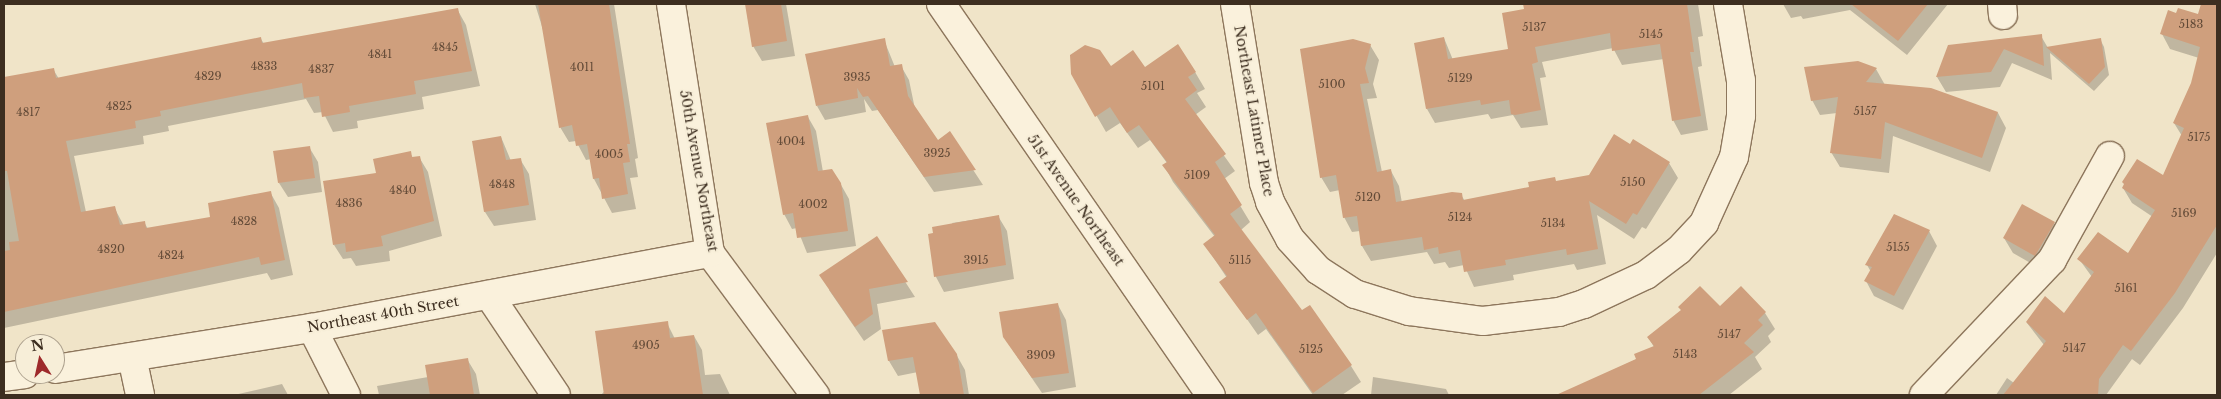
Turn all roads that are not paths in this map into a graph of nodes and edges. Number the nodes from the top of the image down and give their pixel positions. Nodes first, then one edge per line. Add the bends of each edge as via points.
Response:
1 (671, 4) edge
2 (941, 4) edge
3 (1235, 4) edge
4 (1728, 4) edge
5 (2110, 156) dead end
6 (710, 253) junction
7 (489, 295) junction
8 (312, 328) junction
9 (132, 357) junction
10 (65, 367) edge
11 (140, 395) edge
12 (346, 395) edge
13 (556, 395) edge
14 (815, 395) edge
15 (1210, 395) edge
16 (1924, 395) edge

1 - 6 street, 50th Avenue Northeast
2 - 15 street, 51st Avenue Northeast
3 - 4 street, Northeast Latimer Place via 1264,183 1270,202 1290,239 1318,270 1355,294 1409,310 1483,321 1559,312 1584,304 1646,275 1679,250 1704,223 1734,158 1741,116 1741,81
5 - 16 street via 2052,260
6 - 7 street, Northeast 40th Street
6 - 14 street, 50th Avenue Northeast
7 - 8 street, Northeast 40th Street
7 - 13 street
8 - 9 street, Northeast 40th Street
8 - 12 street
9 - 10 street, Northeast 40th Street
9 - 11 street

